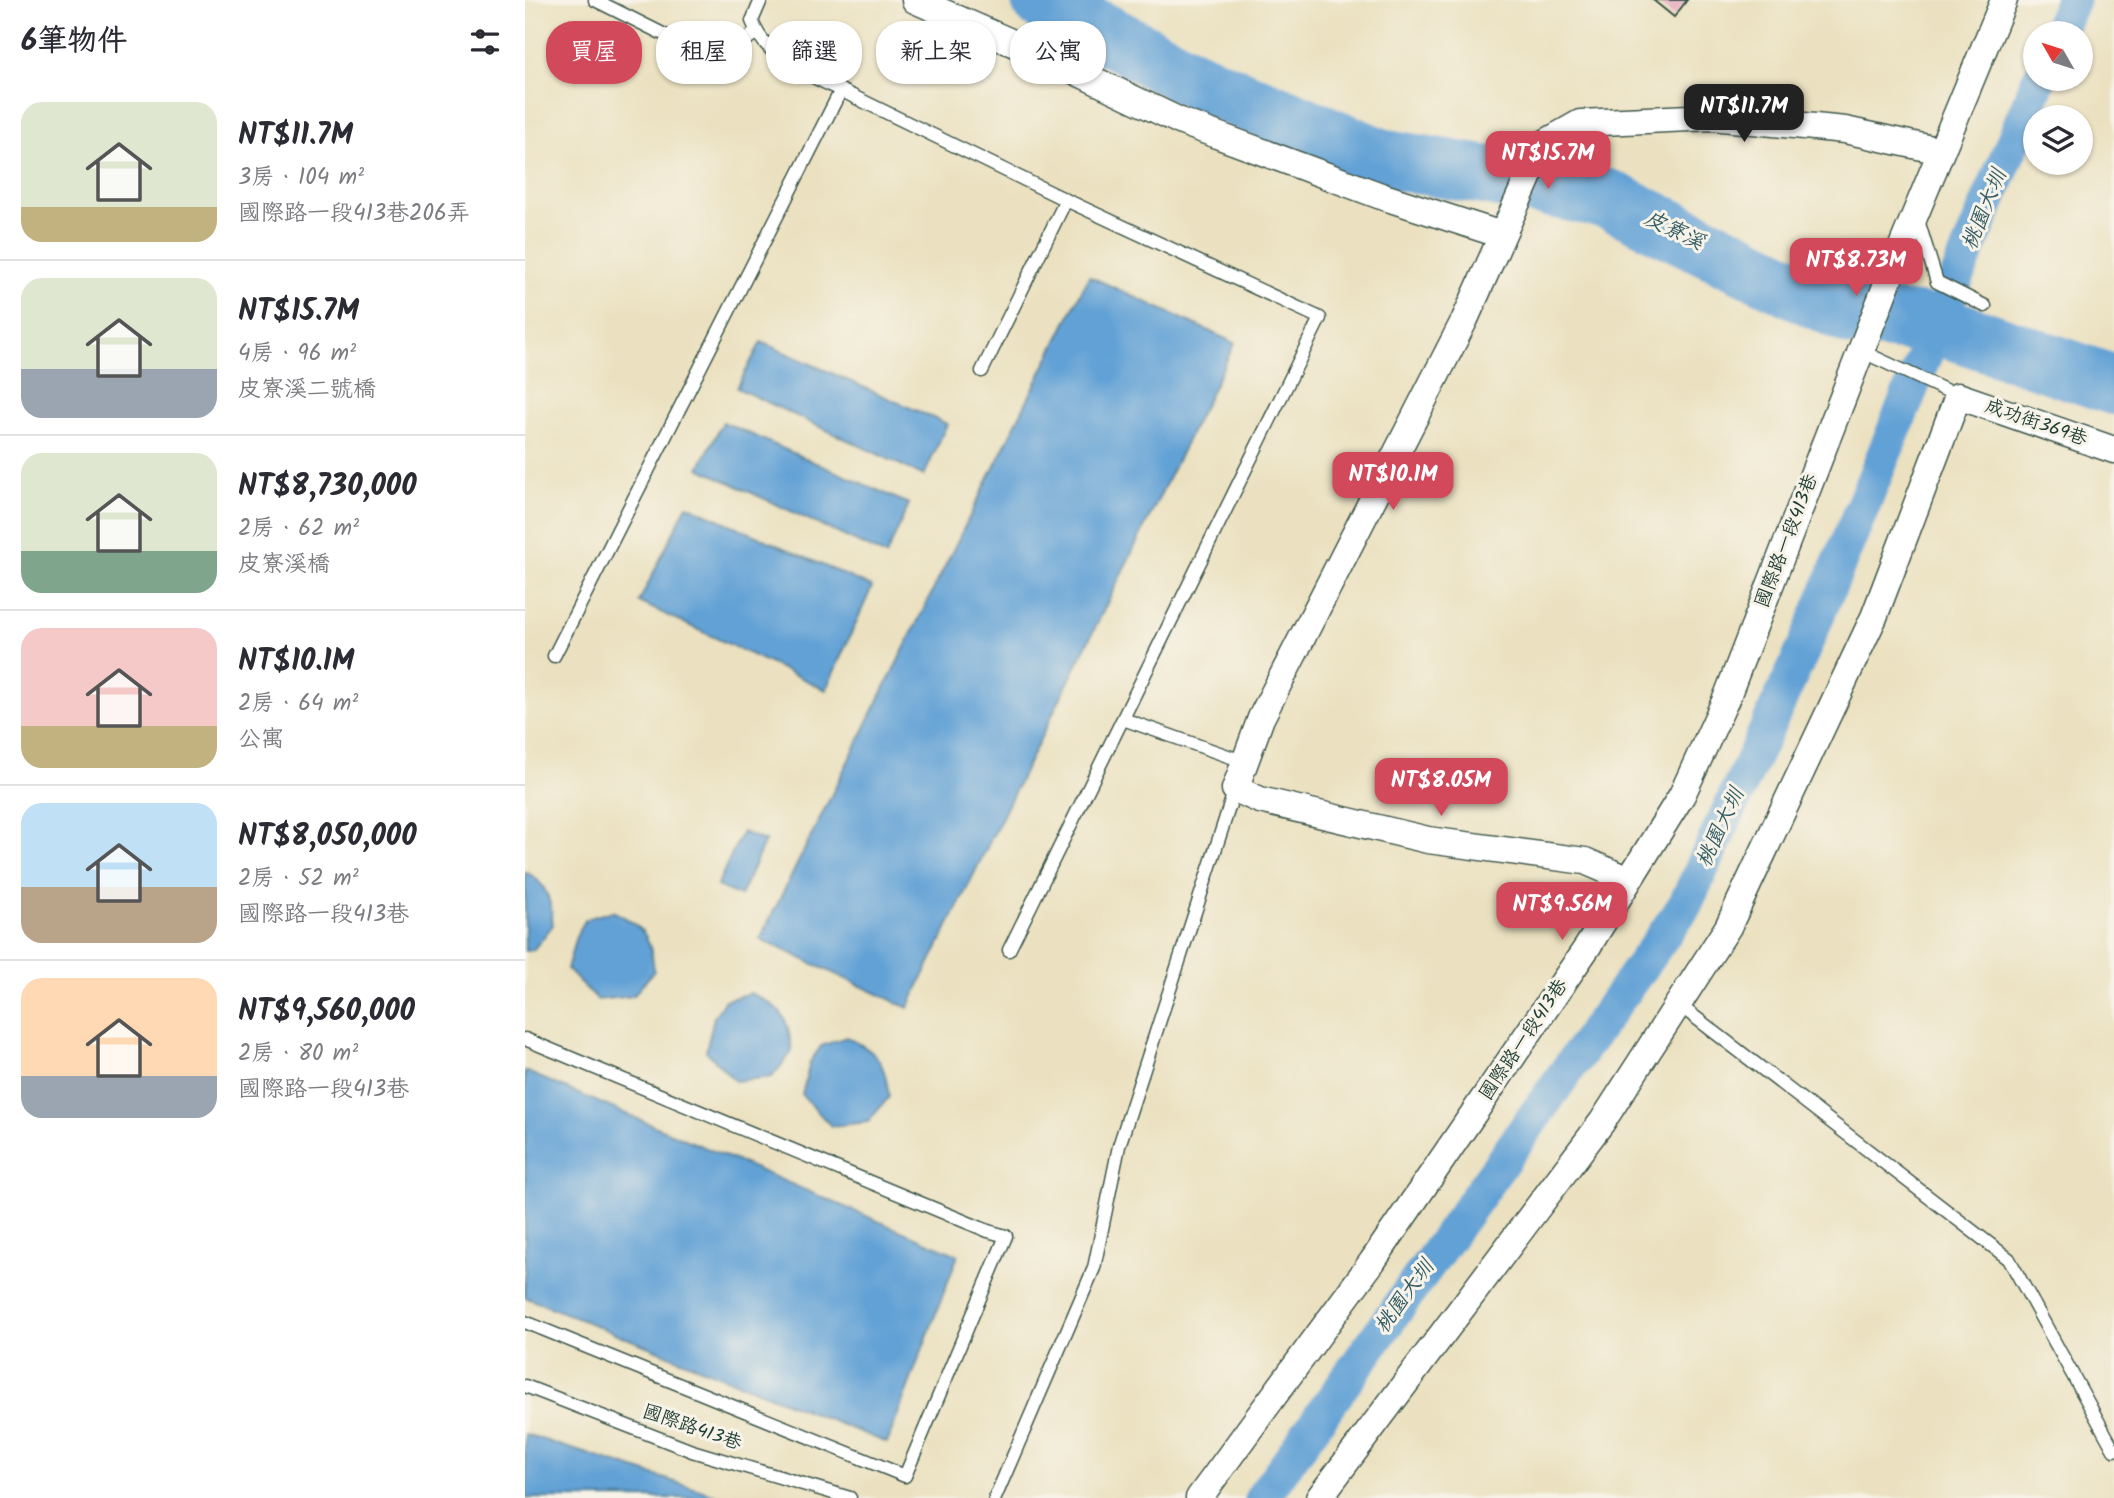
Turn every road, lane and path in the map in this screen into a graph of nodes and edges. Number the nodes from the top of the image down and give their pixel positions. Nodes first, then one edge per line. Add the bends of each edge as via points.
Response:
1 (594, 0) edge
2 (761, 0) edge
3 (915, 0) edge
4 (2004, 0) edge
5 (756, 32) junction
6 (841, 90) junction
7 (1941, 150) junction
8 (1066, 200) junction
9 (1916, 213) junction
10 (1506, 227) junction
11 (1985, 306) dead end
12 (1861, 351) junction
13 (982, 371) dead end
14 (1958, 396) junction
15 (2114, 450) edge
16 (554, 656) dead end
17 (1123, 719) junction
18 (1245, 762) junction
19 (1235, 789) junction
20 (1629, 880) junction
21 (1009, 950) dead end
22 (1678, 1004) junction
23 (525, 1039) edge
24 (525, 1322) edge
25 (525, 1386) edge
26 (2114, 1450) edge
27 (850, 1498) edge
28 (995, 1498) edge
29 (1199, 1498) edge
30 (1319, 1498) edge

1 - 5 lane via 719,62
2 - 5 lane via 752,21
3 - 10 street via 1182,122 1381,196
4 - 7 street
5 - 6 lane via 769,50 795,68
6 - 8 lane
6 - 16 lane
7 - 9 street
7 - 10 street via 1845,130 1712,117 1580,123 1543,144
8 - 13 lane
8 - 17 lane via 1320,318
9 - 11 lane via 1937,282
9 - 12 street, 國際路一段413巷
10 - 18 street via 1465,320 1261,718
12 - 14 lane
12 - 20 street, 國際路一段413巷 via 1726,699 1682,795
14 - 15 street, 成功街369巷
14 - 22 street via 1874,617 1728,928
17 - 18 lane
17 - 21 lane
18 - 19 street
19 - 20 street via 1260,800 1428,840 1585,860
19 - 28 lane via 1119,1146 1094,1268
20 - 29 street, 國際路一段413巷 via 1372,1262
22 - 26 lane via 2009,1259
22 - 30 street via 1602,1122
23 - 24 lane via 1006,1236 905,1476
25 - 27 lane, 國際路413巷 via 692,1451

